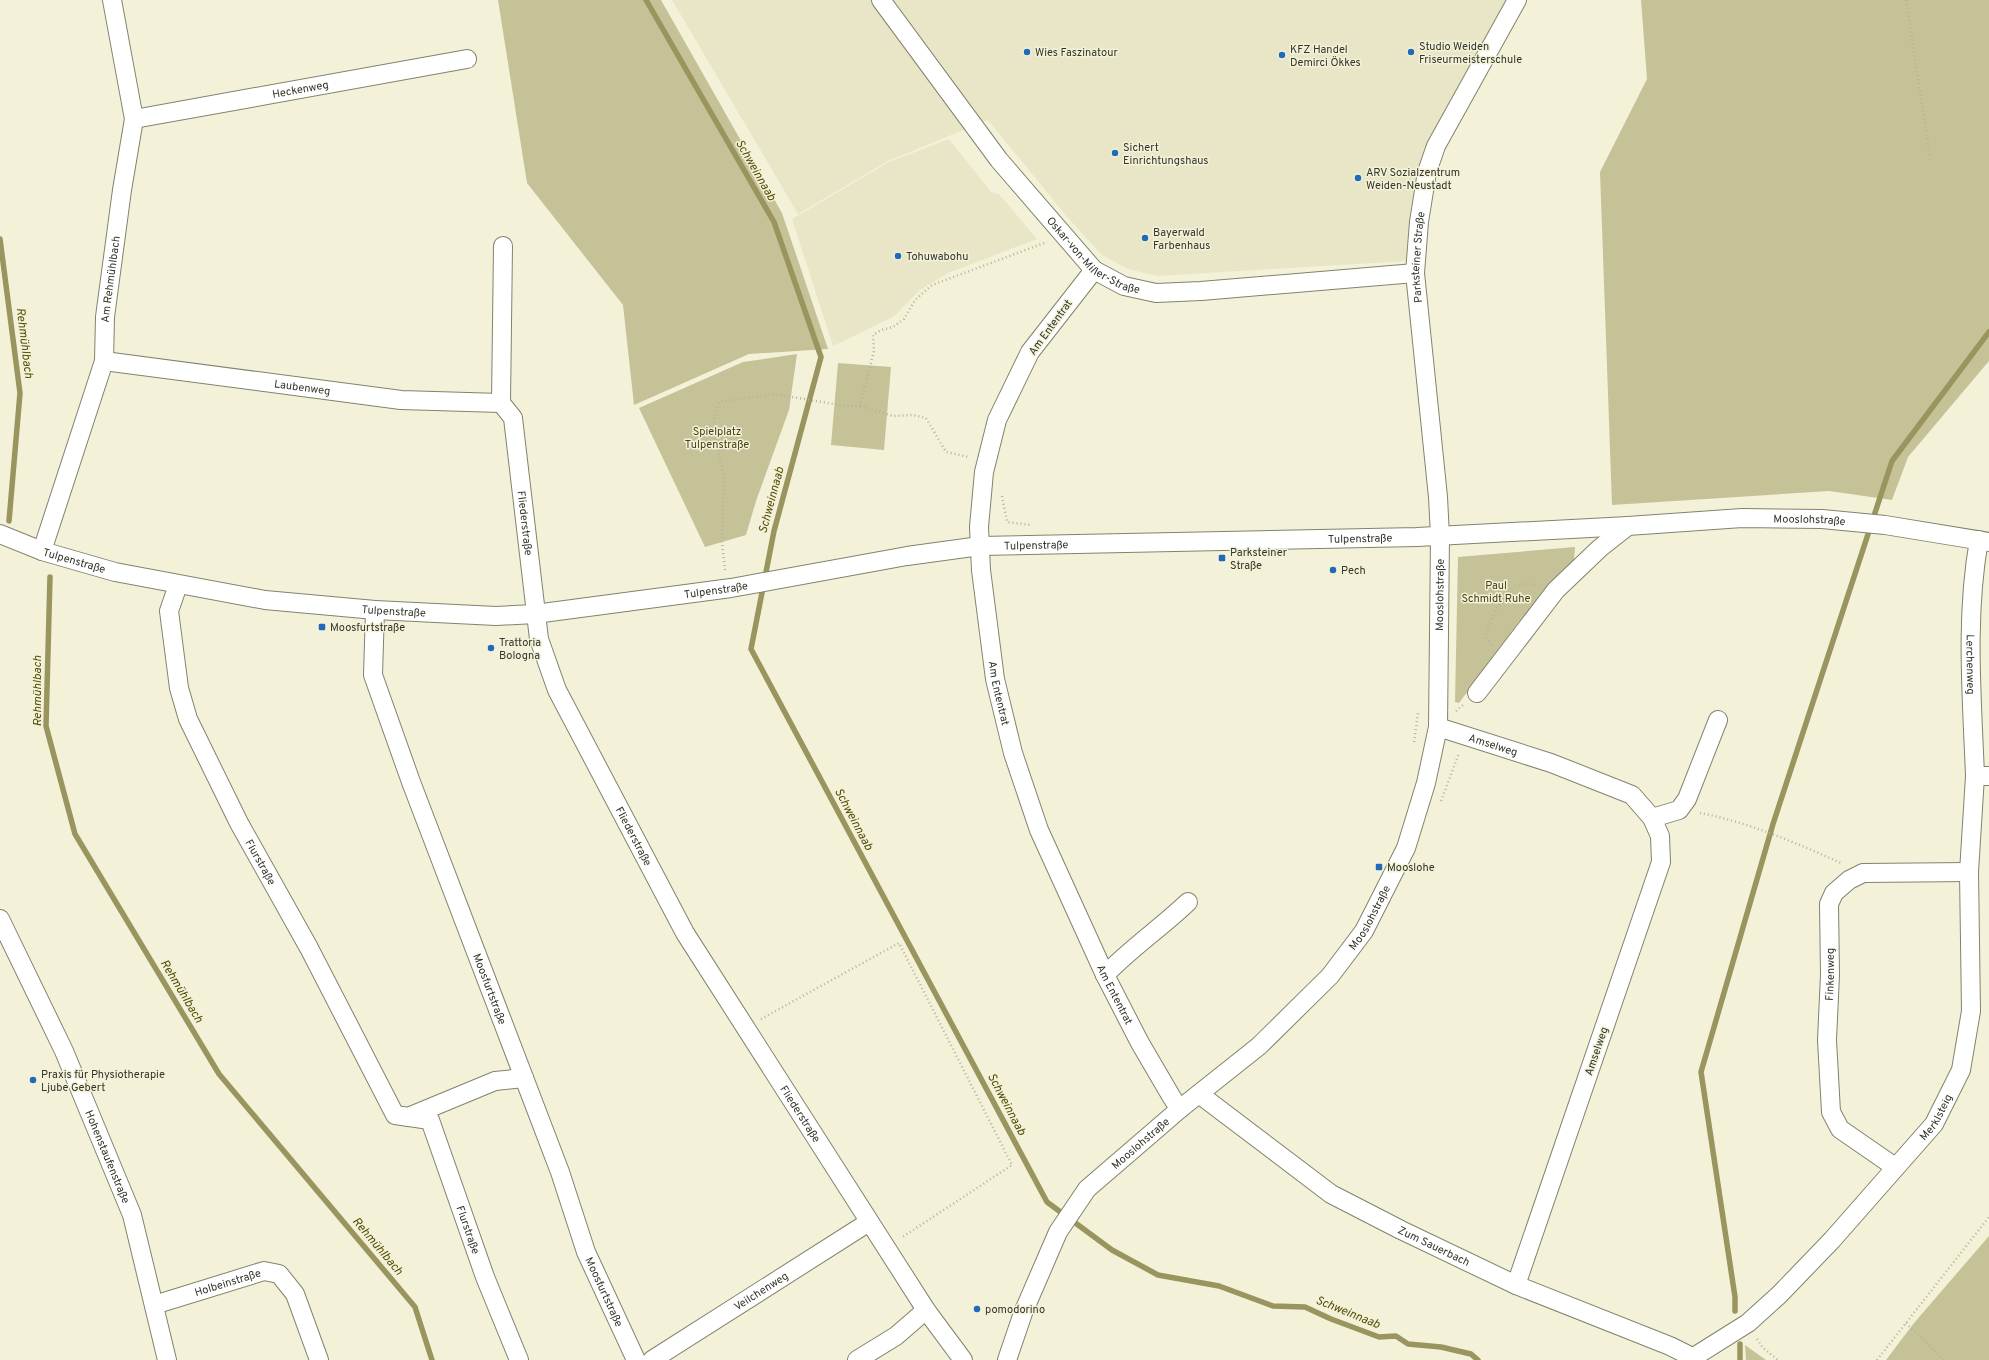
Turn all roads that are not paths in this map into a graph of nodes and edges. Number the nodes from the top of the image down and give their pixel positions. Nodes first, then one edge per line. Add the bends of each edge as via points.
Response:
1 (112, 0) edge
2 (881, 0) edge
3 (1517, 0) edge
4 (467, 59) dead end
5 (134, 119) junction
6 (503, 246) dead end
7 (1094, 270) junction
8 (1415, 273) junction
9 (104, 361) junction
10 (501, 403) junction
11 (1628, 526) junction
12 (0, 534) edge
13 (1440, 536) junction
14 (1984, 541) edge
15 (980, 546) junction
16 (42, 551) junction
17 (178, 585) junction
18 (375, 610) junction
19 (535, 614) junction
20 (1477, 693) dead end
21 (1718, 720) dead end
22 (1438, 726) junction
23 (1982, 776) edge
24 (1652, 818) junction
25 (1969, 872) junction
26 (1188, 902) dead end
27 (0, 919) edge
28 (1105, 975) junction
29 (524, 1078) junction
30 (1199, 1094) junction
31 (1181, 1108) junction
32 (407, 1118) junction
33 (1895, 1167) junction
34 (869, 1222) junction
35 (1516, 1285) junction
36 (154, 1304) junction
37 (926, 1310) junction
38 (1690, 1358) edge
39 (167, 1360) edge
40 (319, 1360) edge
41 (519, 1360) edge
42 (636, 1360) edge
43 (652, 1360) edge
44 (857, 1360) edge
45 (963, 1360) edge
46 (1007, 1360) edge

1 - 5 street, Am Rehmühlbach
2 - 7 street, Oskar-von-Miller-Straße via 999,160
3 - 8 street, Parksteiner Straße via 1436,146 1427,172 1419,222
4 - 5 street, Heckenweg
5 - 9 street, Am Rehmühlbach via 105,317
6 - 10 street
7 - 8 street, Oskar-von-Miller-Straße via 1124,286 1156,293
7 - 15 street, Am Ententrat via 1030,352 996,420 987,462 979,527
8 - 13 street, Parksteiner Straße
9 - 10 street, Laubenweg via 401,400
9 - 16 street, Am Rehmühlbach
10 - 19 street, Fliederstraße via 514,418
11 - 13 street, Mooslohstraße
11 - 14 street, Mooslohstraße via 1742,518 1822,519 1885,525
11 - 20 street via 1600,548 1556,590
12 - 16 street, Tulpenstraße
13 - 15 street, Tulpenstraße
13 - 22 street, Mooslohstraße
14 - 23 street, Lerchenweg via 1974,569 1970,663
15 - 19 street, Tulpenstraße via 907,556 728,589
15 - 28 street, Am Ententrat via 995,679 1013,753 1039,830
16 - 17 street, Tulpenstraße via 115,572
17 - 18 street, Tulpenstraße via 265,600
17 - 32 street, Flurstraße via 169,611 179,688 188,719 239,823 310,948 384,1098 395,1115
18 - 19 street, Tulpenstraße via 496,616
18 - 29 street, Moosfurtstraße via 373,675
19 - 34 street, Fliederstraße via 539,639 557,690 685,933
21 - 24 street via 1687,799 1679,810
22 - 24 street, Amselweg via 1552,763 1632,796
22 - 30 street, Mooslohstraße via 1426,783 1406,848 1364,931 1330,976 1259,1046
23 - 25 street, Merklsteig
24 - 35 street, Amselweg via 1660,836 1661,862
25 - 33 street, Merklsteig via 1971,1011 1961,1070 1934,1124
25 - 33 street, Finkenweg via 1863,873 1849,880 1834,893 1829,904 1830,975 1827,1040 1831,1112 1840,1129
26 - 28 street via 1167,922 1124,955
27 - 36 street, Hohenstaufenstraße via 64,1051 132,1215
28 - 31 street, Am Ententrat via 1140,1043 1171,1096
29 - 32 street via 495,1081
29 - 42 street, Moosfurtstraße via 560,1172 586,1252
30 - 31 street, Mooslohstraße
30 - 35 street, Zum Sauerbach via 1331,1194
31 - 46 street, Mooslohstraße via 1087,1189 1058,1232 1023,1313
32 - 41 street, Flurstraße via 430,1120 485,1277
33 - 38 street, Merklsteig via 1832,1240 1779,1295 1748,1323
34 - 37 street, Fliederstraße
34 - 43 street, Veilchenweg
35 - 38 street, Zum Sauerbach via 1670,1346
36 - 39 street, Hohenstaufenstraße
36 - 40 street, Holbeinstraße via 264,1271 279,1274 295,1294
37 - 44 street via 896,1336
37 - 45 street, Fliederstraße

